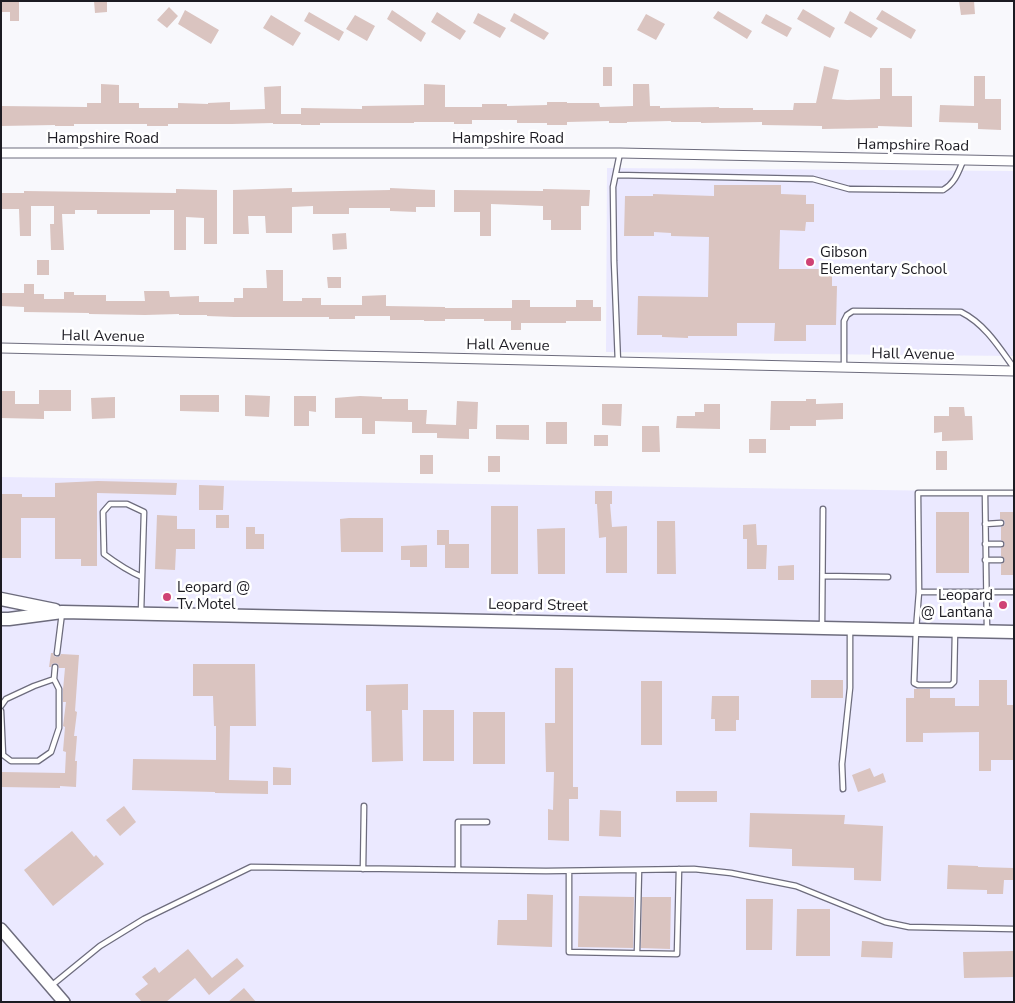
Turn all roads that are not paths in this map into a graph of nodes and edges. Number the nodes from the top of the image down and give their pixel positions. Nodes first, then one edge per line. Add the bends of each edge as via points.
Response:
1 (1, 153) edge
2 (620, 153) junction
3 (963, 160) junction
4 (1014, 162) edge
5 (616, 175) junction
6 (1, 348) edge
7 (618, 363) junction
8 (844, 367) junction
9 (1014, 370) edge
10 (985, 493) junction
11 (1014, 493) edge
12 (823, 509) dead end
13 (1000, 523) dead end
14 (985, 524) junction
15 (985, 544) junction
16 (1001, 544) dead end
17 (985, 560) junction
18 (1001, 560) dead end
19 (823, 576) junction
20 (888, 577) dead end
21 (142, 578) junction
22 (918, 592) junction
23 (986, 592) junction
24 (1014, 592) edge
25 (1, 599) edge
26 (62, 612) junction
27 (142, 613) junction
28 (1, 619) edge
29 (822, 628) junction
30 (850, 629) junction
31 (916, 630) junction
32 (955, 631) junction
33 (987, 632) junction
34 (1014, 632) edge
35 (57, 653) dead end
36 (55, 667) dead end
37 (54, 679) junction
38 (1, 706) edge
39 (1, 711) edge
40 (843, 789) dead end
41 (364, 806) dead end
42 (487, 822) dead end
43 (363, 869) junction
44 (458, 870) junction
45 (639, 870) junction
46 (679, 870) junction
47 (570, 871) junction
48 (1, 929) edge
49 (1014, 929) edge
50 (637, 953) junction
51 (50, 986) junction
52 (64, 1002) edge

1 - 2 street, Hampshire Road
2 - 3 street, Hampshire Road
2 - 5 lane
3 - 4 street, Hampshire Road
3 - 5 lane via 956,179 943,190 849,189 813,179
5 - 7 lane via 613,187
6 - 7 street, Hall Avenue
7 - 8 street, Hall Avenue
8 - 9 street, Hall Avenue
8 - 9 lane via 844,320 854,311 961,312 971,317 995,341
10 - 11 lane
10 - 14 lane
10 - 22 lane via 918,493
12 - 19 lane
13 - 14 lane
14 - 15 lane
15 - 16 lane
15 - 17 lane
17 - 18 lane
17 - 23 lane
19 - 20 lane
19 - 29 lane
21 - 21 lane via 144,512 127,504 110,504 103,512 104,554
21 - 27 lane
22 - 23 lane
22 - 31 lane
23 - 24 lane
23 - 33 lane
25 - 26 main road, Leopard Street
26 - 27 main road, Leopard Street
26 - 28 main road, Leopard Street
26 - 35 lane
27 - 29 main road, Leopard Street
29 - 30 main road, Leopard Street
30 - 31 main road, Leopard Street
30 - 40 lane via 850,688 842,764
31 - 32 main road, Leopard Street
31 - 32 lane via 914,683 918,685 951,685 954,682
32 - 33 main road, Leopard Street
33 - 34 main road, Leopard Street
36 - 37 lane
37 - 38 lane via 6,699
37 - 39 lane via 59,689 59,728 51,752 38,761 11,761 3,755
41 - 43 lane
42 - 44 lane via 458,822
43 - 44 lane
43 - 51 lane via 251,867 144,919 100,946
44 - 47 lane
45 - 46 lane
45 - 47 lane
45 - 50 lane
46 - 49 lane via 731,873 796,886 885,922 909,927
46 - 50 lane via 677,954
47 - 50 lane via 569,952
48 - 51 street
51 - 52 street

